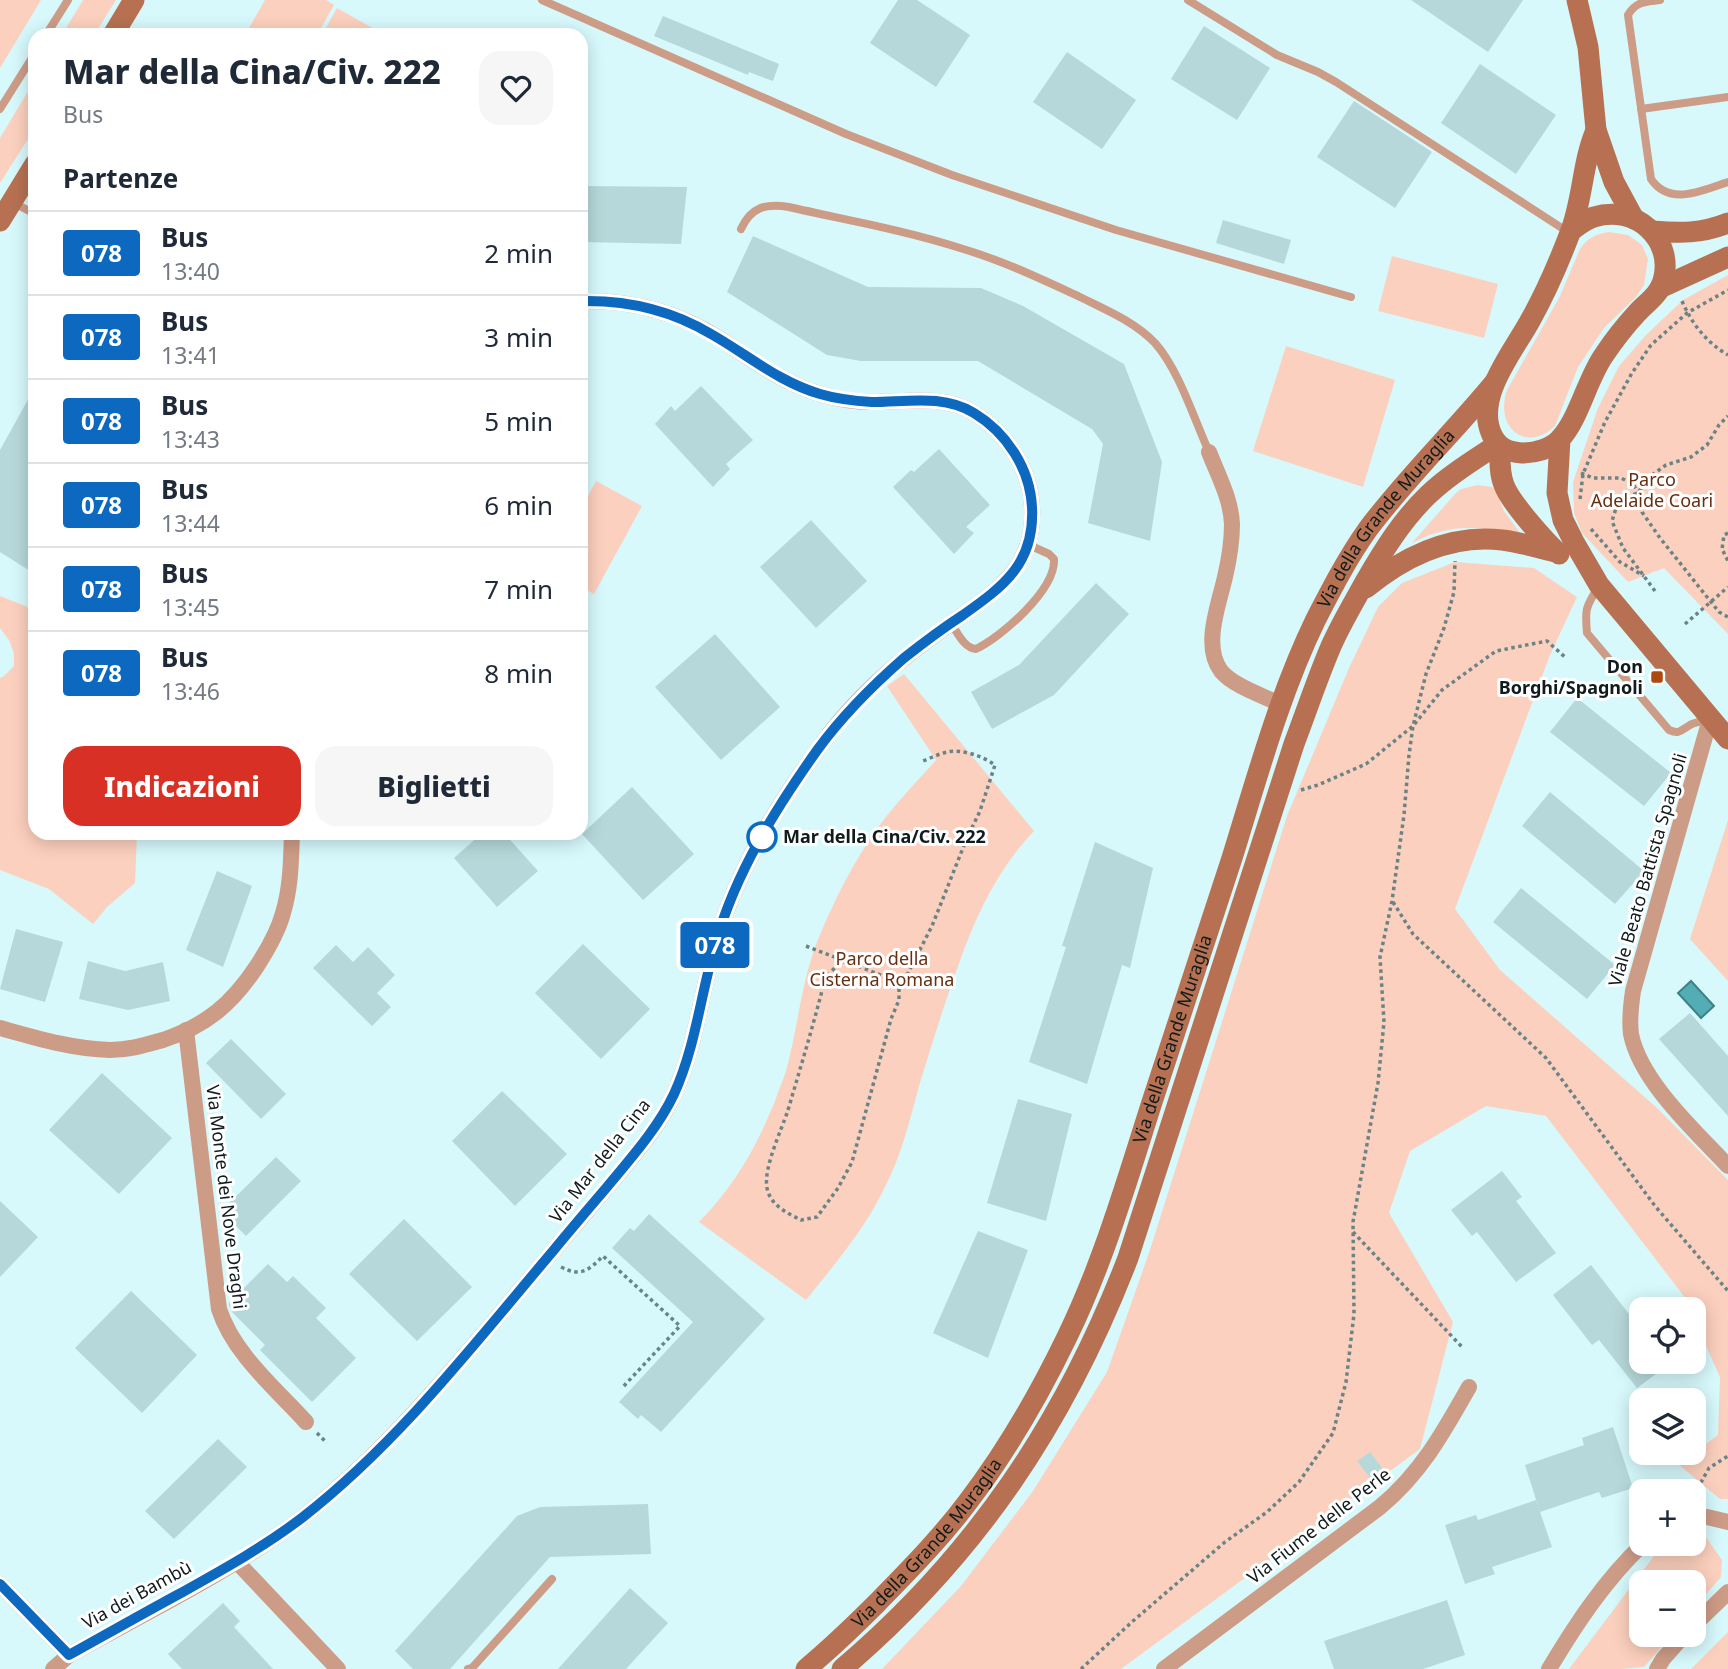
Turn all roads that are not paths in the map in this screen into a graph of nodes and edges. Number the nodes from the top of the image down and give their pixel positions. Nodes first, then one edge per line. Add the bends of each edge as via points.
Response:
1 (68, 0) edge
2 (134, 0) edge
3 (542, 0) edge
4 (1188, 0) edge
5 (1660, 0) edge
6 (1581, 3) edge
7 (50, 28) edge
8 (117, 28) edge
9 (28, 64) edge
10 (1728, 97) edge
11 (0, 109) edge
12 (1641, 109) junction
13 (1596, 130) junction
14 (28, 175) edge
15 (1728, 182) edge
16 (12, 202) junction
17 (28, 210) edge
18 (1634, 219) junction
19 (0, 220) edge
20 (1728, 223) edge
21 (741, 229) dead end
22 (1571, 232) junction
23 (1652, 232) junction
24 (1728, 257) edge
25 (1660, 288) junction
26 (1351, 297) dead end
27 (588, 301) edge
28 (1495, 382) junction
29 (1560, 439) junction
30 (1499, 445) junction
31 (1209, 452) joint
32 (1029, 545) junction
33 (1556, 552) junction
34 (1599, 585) junction
35 (1357, 596) junction
36 (951, 623) junction
37 (1282, 705) junction
38 (1710, 719) junction
39 (1728, 739) edge
40 (292, 840) edge
41 (0, 1028) edge
42 (186, 1030) junction
43 (1728, 1166) edge
44 (1469, 1387) dead end
45 (306, 1422) dead end
46 (1706, 1517) edge
47 (1728, 1523) edge
48 (1631, 1556) edge
49 (237, 1562) junction
50 (552, 1578) dead end
51 (0, 1584) edge
52 (1728, 1592) edge
53 (1706, 1613) edge
54 (1674, 1647) edge
55 (69, 1655) junction
56 (53, 1669) edge
57 (338, 1669) edge
58 (468, 1669) edge
59 (806, 1669) edge
60 (842, 1669) edge
61 (1164, 1669) edge
62 (1549, 1669) edge
63 (1657, 1669) edge

1 - 7 lane
2 - 8 street
3 - 26 lane via 826,126 940,170 1116,230
4 - 22 lane via 1277,55 1336,82
5 - 12 lane via 1641,3 1628,15
6 - 13 street
9 - 11 lane
10 - 12 lane
12 - 15 lane via 1651,179 1657,187 1687,195
13 - 18 street via 1614,183
13 - 22 street
14 - 16 street
16 - 17 lane
16 - 19 street
18 - 22 street via 1602,215
18 - 23 street
20 - 23 street via 1698,232
21 - 31 lane via 755,211 789,207 968,250 1105,309 1161,351
22 - 28 street via 1531,319
23 - 25 street via 1666,262
24 - 25 street
25 - 29 street via 1602,358
27 - 32 street, Via Mar della Cina via 633,304 676,316 776,376 818,394 863,401 936,401 965,408 1000,434 1024,469 1032,508
28 - 30 street via 1488,416
28 - 37 street, Via della Grande Muraglia via 1365,533 1312,628
29 - 30 street via 1536,452 1506,450
29 - 34 street via 1557,493 1563,520
30 - 33 street via 1504,486
30 - 35 street, Via della Grande Muraglia via 1426,497 1382,552
31 - 37 street via 1232,526 1213,628 1213,654 1233,681
32 - 36 street, Via Mar della Cina via 1004,583
32 - 36 lane via 1049,554 1054,565 1045,586 1023,613 976,649 967,646
33 - 34 street
33 - 35 street via 1503,540 1456,541 1402,562
34 - 38 street
34 - 38 lane via 1586,615 1587,633 1595,643 1669,730 1681,732
35 - 60 street, Via della Grande Muraglia via 1313,690 1128,1258 1081,1367 1034,1449 953,1560
36 - 49 street, Via Mar della Cina via 909,654 832,730 759,842 728,906 673,1097 637,1151 446,1376 368,1460 301,1518
37 - 59 street, Via della Grande Muraglia via 1110,1234 1066,1339 1018,1426 964,1508 886,1594
38 - 39 street
38 - 43 street, Viale Beato Battista Spagnoli via 1633,991 1630,1029 1640,1059 1662,1093
40 - 42 street via 284,910 265,953 231,1000 215,1015
41 - 42 street via 68,1046 112,1050 137,1048
42 - 45 street, Via Monte dei Nove Draghi via 219,1309 242,1351
44 - 61 street, Via Fiume delle Perle via 1428,1457 1398,1491
46 - 47 street
48 - 62 street via 1598,1595
49 - 55 street, Via dei Bambù
49 - 57 street
50 - 58 lane
51 - 55 street
52 - 53 street
54 - 63 street
55 - 56 street, Via dei Bambù

